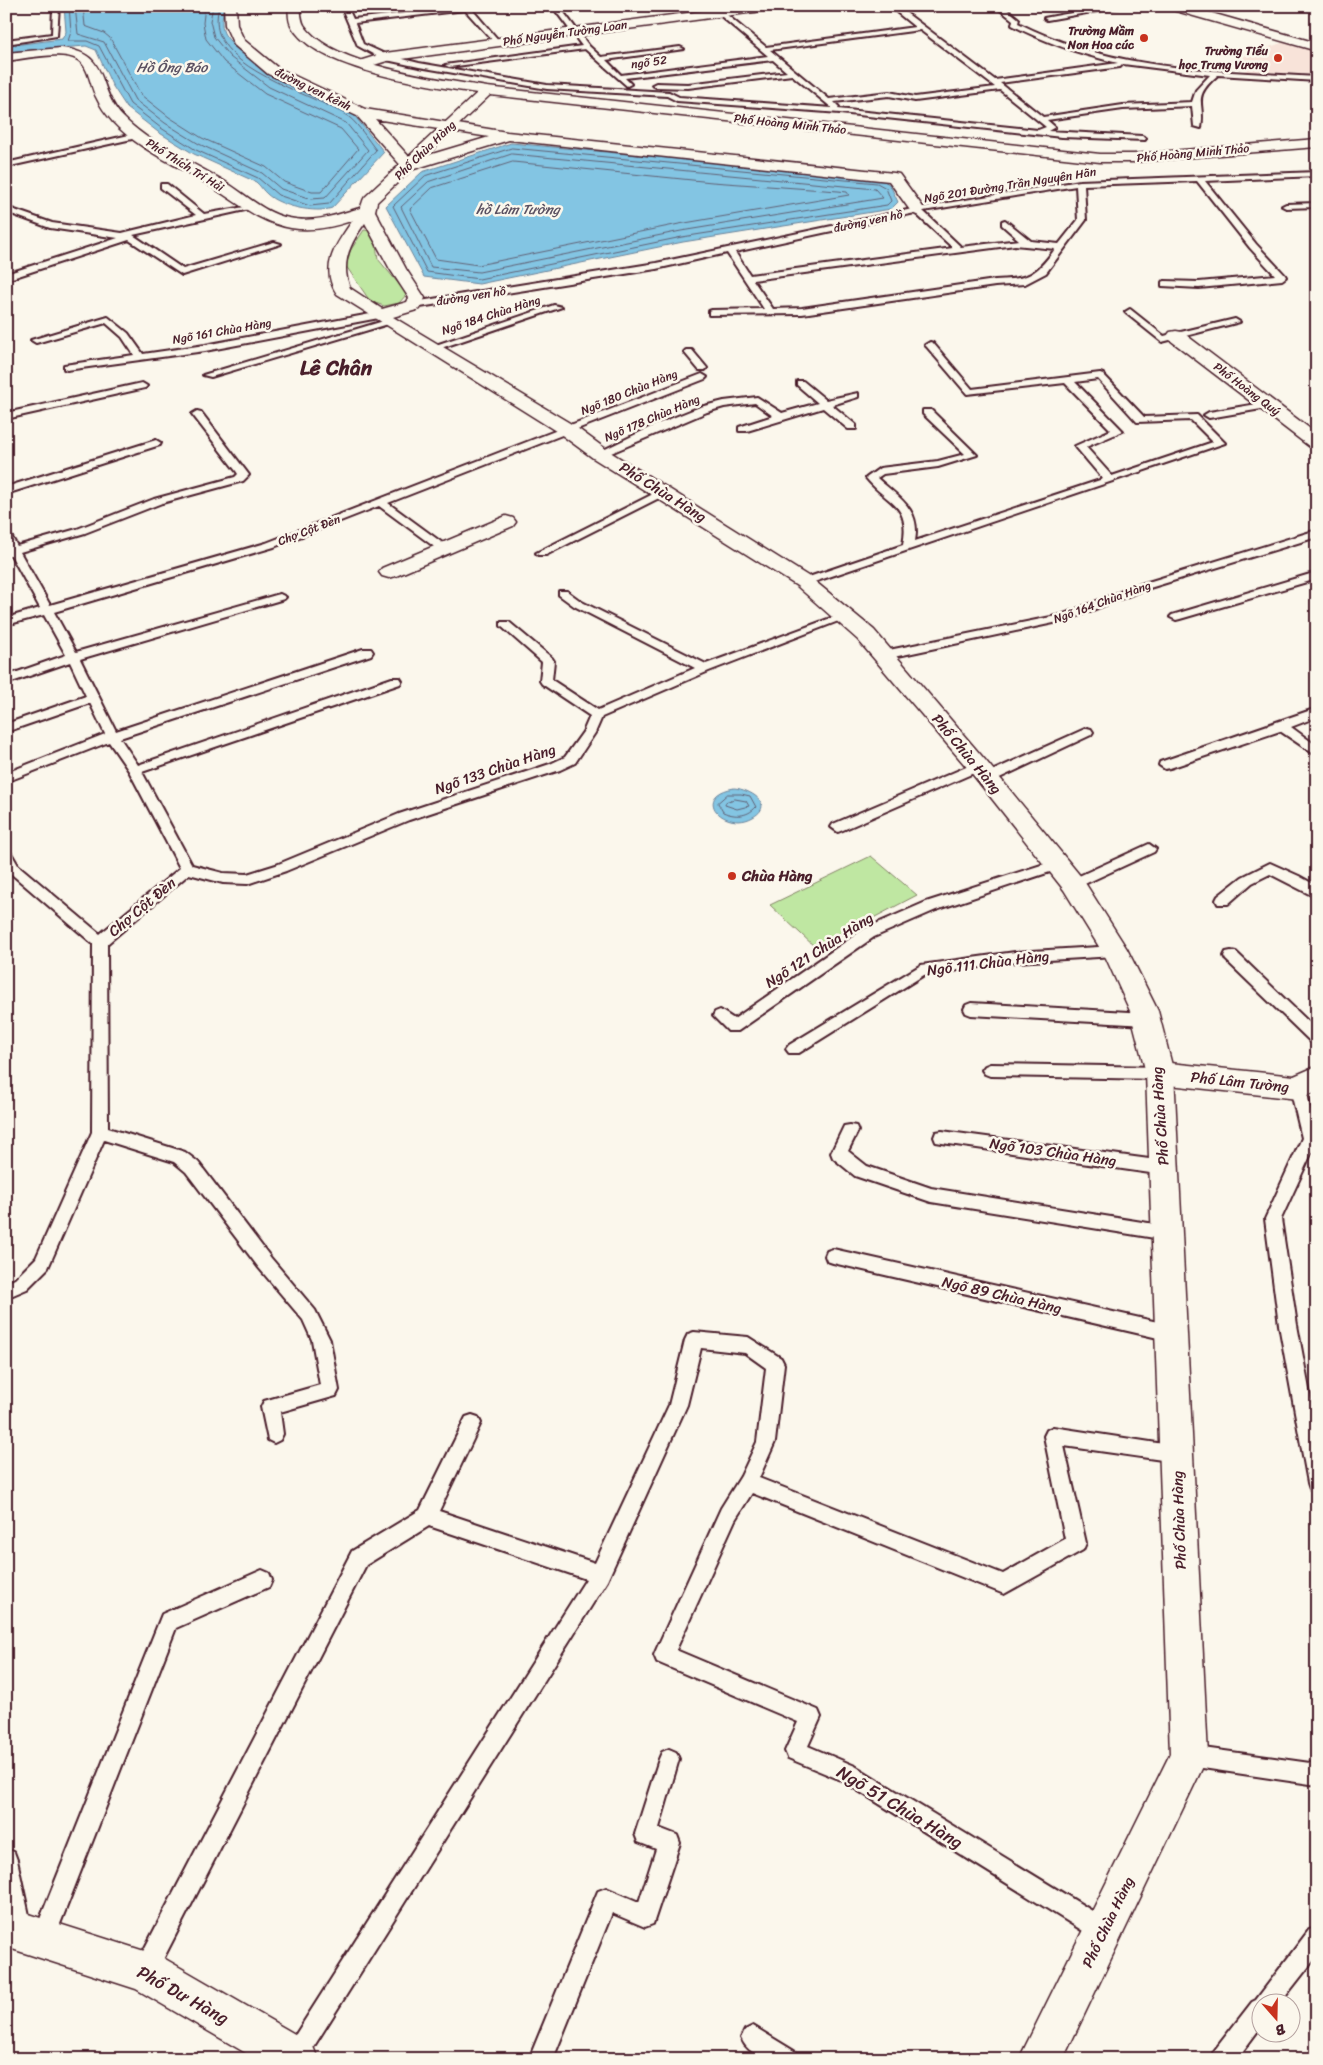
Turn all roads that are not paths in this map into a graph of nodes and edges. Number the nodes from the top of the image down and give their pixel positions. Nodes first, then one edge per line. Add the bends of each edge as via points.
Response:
1 (56, 6) edge
2 (230, 6) edge
3 (294, 6) edge
4 (344, 6) edge
5 (555, 6) edge
6 (770, 6) edge
7 (892, 6) edge
8 (998, 6) edge
9 (1123, 6) edge
10 (1172, 6) edge
11 (466, 7) edge
12 (716, 10) edge
13 (1047, 18) dead end
14 (348, 22) junction
15 (920, 28) junction
16 (574, 32) junction
17 (1317, 32) edge
18 (6, 42) edge
19 (497, 42) junction
20 (587, 47) junction
21 (1315, 47) edge
22 (680, 48) dead end
23 (764, 49) junction
24 (6, 57) edge
25 (385, 57) junction
26 (776, 57) junction
27 (599, 59) junction
28 (361, 65) junction
29 (449, 65) dead end
30 (1127, 65) junction
31 (1217, 72) junction
32 (793, 73) junction
33 (620, 77) junction
34 (1317, 79) edge
35 (994, 82) junction
36 (626, 88) junction
37 (1002, 88) junction
38 (487, 91) junction
39 (827, 101) junction
40 (1194, 104) junction
41 (840, 111) junction
42 (362, 113) junction
43 (1042, 119) junction
44 (1198, 126) dead end
45 (448, 127) junction
46 (1039, 132) junction
47 (138, 135) junction
48 (508, 136) junction
49 (1142, 138) dead end
50 (1317, 143) edge
51 (6, 165) edge
52 (409, 166) junction
53 (1317, 174) edge
54 (1198, 178) junction
55 (1080, 183) junction
56 (164, 186) dead end
57 (1317, 205) edge
58 (1286, 206) dead end
59 (6, 208) edge
60 (250, 208) junction
61 (917, 210) junction
62 (368, 212) junction
63 (202, 216) junction
64 (1005, 223) dead end
65 (130, 237) junction
66 (1027, 242) junction
67 (277, 244) dead end
68 (1062, 247) junction
69 (960, 249) junction
70 (730, 251) junction
71 (6, 277) edge
72 (748, 278) junction
73 (1165, 284) dead end
74 (414, 305) junction
75 (557, 307) dead end
76 (770, 312) junction
77 (1130, 312) dead end
78 (712, 313) dead end
79 (386, 319) junction
80 (1235, 322) dead end
81 (1176, 336) junction
82 (36, 340) dead end
83 (930, 345) dead end
84 (432, 348) junction
85 (689, 352) dead end
86 (140, 357) junction
87 (67, 367) dead end
88 (208, 374) dead end
89 (1067, 380) junction
90 (800, 383) dead end
91 (142, 386) dead end
92 (856, 395) dead end
93 (823, 404) junction
94 (1269, 405) junction
95 (927, 412) dead end
96 (197, 414) dead end
97 (1209, 415) dead end
98 (6, 416) edge
99 (781, 417) junction
100 (852, 427) dead end
101 (566, 429) junction
102 (743, 429) dead end
103 (156, 443) dead end
104 (1317, 443) edge
105 (600, 454) junction
106 (1110, 480) junction
107 (6, 491) edge
108 (663, 492) junction
109 (382, 503) junction
110 (506, 522) dead end
111 (1317, 533) edge
112 (6, 536) edge
113 (908, 547) junction
114 (444, 549) junction
115 (11, 551) edge
116 (542, 553) dead end
117 (389, 572) dead end
118 (1317, 575) edge
119 (804, 582) junction
120 (564, 593) dead end
121 (280, 597) dead end
122 (46, 609) junction
123 (842, 617) junction
124 (1176, 617) dead end
125 (6, 622) edge
126 (504, 624) dead end
127 (368, 652) dead end
128 (884, 655) junction
129 (73, 658) junction
130 (705, 668) junction
131 (6, 680) edge
132 (396, 681) dead end
133 (93, 698) junction
134 (1317, 712) edge
135 (597, 715) junction
136 (1282, 726) junction
137 (6, 728) edge
138 (1087, 732) dead end
139 (112, 736) junction
140 (1317, 752) edge
141 (1165, 765) dead end
142 (135, 770) junction
143 (983, 772) junction
144 (6, 778) edge
145 (838, 827) dead end
146 (1149, 849) dead end
147 (6, 856) edge
148 (187, 869) junction
149 (1065, 874) junction
150 (1317, 893) edge
151 (1223, 900) dead end
152 (100, 942) junction
153 (1115, 951) junction
154 (1231, 956) dead end
155 (971, 1009) dead end
156 (720, 1016) dead end
157 (1146, 1019) junction
158 (1317, 1039) edge
159 (794, 1048) dead end
160 (990, 1070) dead end
161 (1160, 1073) junction
162 (1307, 1082) edge
163 (850, 1131) dead end
164 (100, 1132) junction
165 (942, 1137) dead end
166 (1164, 1168) junction
167 (1167, 1233) junction
168 (833, 1256) dead end
169 (6, 1290) edge
170 (1171, 1333) junction
171 (472, 1423) dead end
172 (274, 1434) dead end
173 (1176, 1453) junction
174 (748, 1482) junction
175 (1317, 1483) edge
176 (427, 1516) junction
177 (600, 1574) junction
178 (262, 1580) dead end
179 (1189, 1756) junction
180 (669, 1759) dead end
181 (1317, 1776) edge
182 (6, 1860) edge
183 (1104, 1931) junction
184 (24, 1933) edge
185 (1317, 1938) edge
186 (145, 1971) junction
187 (1274, 1992) edge
188 (1250, 2023) edge
189 (753, 2038) dead end
190 (295, 2058) edge
191 (541, 2059) edge
192 (786, 2059) edge
193 (1040, 2059) edge
194 (1222, 2059) edge

1 - 18 lane via 55,34 49,38
2 - 42 street, đường ven kênh via 231,25 239,42 273,71
3 - 28 street, Phố Hoàng Minh Thảo via 297,25 321,49
4 - 14 lane
5 - 16 lane, ngõ 52
6 - 12 street, Phố Nguyễn Tường Loan
7 - 15 lane
8 - 30 lane via 1018,20 1014,24 1047,40
9 - 13 lane
10 - 21 street
11 - 14 lane
11 - 19 lane
12 - 16 street, Phố Nguyễn Tường Loan
12 - 23 lane
14 - 25 lane via 360,45
15 - 23 lane
15 - 35 lane
16 - 19 street, Phố Nguyễn Tường Loan
16 - 20 lane, ngõ 52
17 - 21 lane
19 - 25 street, Phố Nguyễn Tường Loan
20 - 27 lane, ngõ 52
20 - 29 lane
22 - 27 lane
23 - 26 lane
24 - 47 street, Phố Thích Trí Hải via 78,55 89,64 101,96 117,118
25 - 28 street, Phố Nguyễn Tường Loan
25 - 36 lane via 547,87 592,91
26 - 32 lane
26 - 33 lane, ngõ 52
27 - 33 lane, ngõ 52
28 - 38 street, Phố Hoàng Minh Thảo
30 - 31 lane
30 - 35 lane
31 - 34 lane
31 - 40 lane via 1200,86
32 - 36 lane via 688,86
32 - 39 lane
33 - 36 lane
35 - 37 lane
36 - 41 lane via 668,94 677,99
37 - 39 lane via 915,99 889,94
37 - 43 lane
38 - 45 street, Phố Chùa Hàng
38 - 50 street, Phố Hoàng Minh Thảo via 1100,158
39 - 41 lane
40 - 43 lane via 1123,107
40 - 44 lane
41 - 46 lane
42 - 45 street
42 - 52 street, đường ven kênh
43 - 46 lane via 1050,128
45 - 48 street
45 - 52 street, Phố Chùa Hàng
46 - 49 lane
47 - 51 lane
47 - 60 street, Phố Thích Trí Hải via 171,158 222,186
48 - 52 street, đường ven hồ
48 - 61 street, đường ven hồ via 894,178
52 - 62 street, Phố Chùa Hàng via 370,200
53 - 54 lane, Ngõ 201 Đường Trần Nguyên Hãn
54 - 55 lane, Ngõ 201 Đường Trần Nguyên Hãn
54 - 73 lane via 1282,277 1199,285
55 - 61 lane, Ngõ 201 Đường Trần Nguyên Hãn
55 - 68 lane via 1082,220
56 - 63 lane
57 - 58 lane
59 - 65 lane via 50,225
60 - 62 street, Phố Thích Trí Hải via 270,218 314,225
60 - 63 lane
61 - 69 lane
61 - 70 lane, đường ven hồ
62 - 74 street via 398,269 418,298
62 - 79 street, Phố Chùa Hàng via 352,230 337,260 339,283 343,291
63 - 65 lane via 126,234
64 - 66 lane
65 - 67 lane via 182,272
65 - 71 lane
66 - 68 lane
66 - 69 lane
68 - 76 lane via 1043,271 1022,282 995,283 802,311
69 - 72 lane
70 - 72 lane
70 - 74 lane, đường ven hồ
72 - 76 lane
74 - 79 street
75 - 84 lane, Ngõ 184 Chùa Hàng
76 - 78 lane
77 - 81 lane via 1162,339
79 - 84 street, Phố Chùa Hàng
79 - 86 lane, Ngõ 161 Chùa Hàng via 314,326 205,348
79 - 88 lane
80 - 81 lane
81 - 94 street, Phố Hoàng Quý
82 - 86 lane via 108,320 125,335
83 - 89 lane via 970,392
84 - 101 street, Phố Chùa Hàng
85 - 101 lane, Ngõ 180 Chùa Hàng via 702,373 619,411
86 - 87 lane, Ngõ 161 Chùa Hàng
89 - 106 lane via 1118,431 1080,446
89 - 106 lane via 1100,376 1141,420 1193,417 1220,443
90 - 93 lane
91 - 98 lane
92 - 93 lane
93 - 99 lane
93 - 100 lane
94 - 97 lane
94 - 104 street, Phố Hoàng Quý
95 - 113 lane via 972,455 938,464 880,470 871,478 906,510 912,527
96 - 115 lane via 244,474 239,480 158,501 98,525
99 - 102 lane
99 - 105 lane, Ngõ 178 Chùa Hàng via 757,400 722,404 671,422
101 - 105 street, Phố Chùa Hàng
101 - 109 lane, Chợ Cột Đèn
103 - 107 lane
105 - 108 street, Phố Chùa Hàng
106 - 113 lane
108 - 116 lane
108 - 119 street, Phố Chùa Hàng
109 - 114 lane
109 - 122 lane, Chợ Cột Đèn via 270,545
110 - 114 street
111 - 128 lane, Ngõ 164 Chùa Hàng via 1139,588 1064,618
112 - 115 lane
113 - 119 lane
114 - 117 street
115 - 122 lane
118 - 124 lane
119 - 123 street, Phố Chùa Hàng
120 - 130 lane via 578,604
121 - 129 lane
122 - 125 lane, Chợ Cột Đèn
122 - 129 lane, Chợ Cột Đèn
123 - 128 street, Phố Chùa Hàng via 866,635
123 - 130 lane
126 - 135 lane via 548,661 546,681
127 - 139 lane
128 - 143 street, Phố Chùa Hàng
129 - 131 lane
129 - 133 lane, Chợ Cột Đèn
130 - 135 lane
132 - 142 lane
133 - 137 lane
133 - 139 lane, Chợ Cột Đèn
134 - 136 lane
135 - 148 lane, Ngõ 133 Chùa Hàng via 590,733 570,760 555,767 404,817 282,868 247,879 223,878
136 - 140 lane
136 - 141 lane
138 - 143 lane
139 - 142 lane, Chợ Cột Đèn
139 - 144 lane
142 - 148 lane, Chợ Cột Đèn
143 - 145 lane
143 - 149 street, Phố Chùa Hàng
146 - 149 lane
147 - 152 lane, Chợ Cột Đèn via 13,868
148 - 152 lane, Chợ Cột Đèn
149 - 153 street, Phố Chùa Hàng
149 - 156 lane, Ngõ 121 Chùa Hàng via 931,906 869,932 733,1027
150 - 151 lane via 1270,868 1247,880
152 - 164 lane, Chợ Cột Đèn
153 - 157 street, Phố Chùa Hàng
153 - 159 lane, Ngõ 111 Chùa Hàng via 1014,957 921,970
154 - 158 lane
155 - 157 lane
157 - 161 street, Phố Chùa Hàng
160 - 161 lane
161 - 162 street, Phố Lâm Tường
161 - 166 street, Phố Chùa Hàng
162 - 175 lane via 1310,1138 1273,1218 1288,1324
163 - 167 lane via 840,1153 861,1171 931,1195
164 - 169 lane, Chợ Cột Đèn via 42,1263 21,1284
164 - 172 lane via 179,1157 192,1167 264,1263 309,1315 321,1340 330,1390 270,1407
165 - 166 lane, Ngõ 103 Chùa Hàng
166 - 167 street, Phố Chùa Hàng
167 - 170 street, Phố Chùa Hàng
168 - 170 lane, Ngõ 89 Chùa Hàng
170 - 173 street, Phố Chùa Hàng
171 - 176 lane
173 - 174 lane via 1052,1436 1076,1543 1004,1584
173 - 179 street, Phố Chùa Hàng
174 - 177 lane via 766,1442 775,1364 748,1345 694,1340 678,1406
174 - 183 lane, Ngõ 51 Chùa Hàng via 728,1514 664,1655 811,1717 795,1751 848,1773
176 - 177 lane
176 - 186 lane via 359,1558
177 - 190 lane
178 - 184 lane via 169,1621
179 - 181 lane
179 - 183 street, Phố Chùa Hàng
180 - 191 lane via 646,1834 669,1843 645,1916 606,1899
182 - 184 lane
183 - 193 street, Phố Chùa Hàng
184 - 186 street, Phố Dư Hàng
185 - 187 lane
186 - 190 street, Phố Dư Hàng
188 - 194 lane
189 - 192 lane

